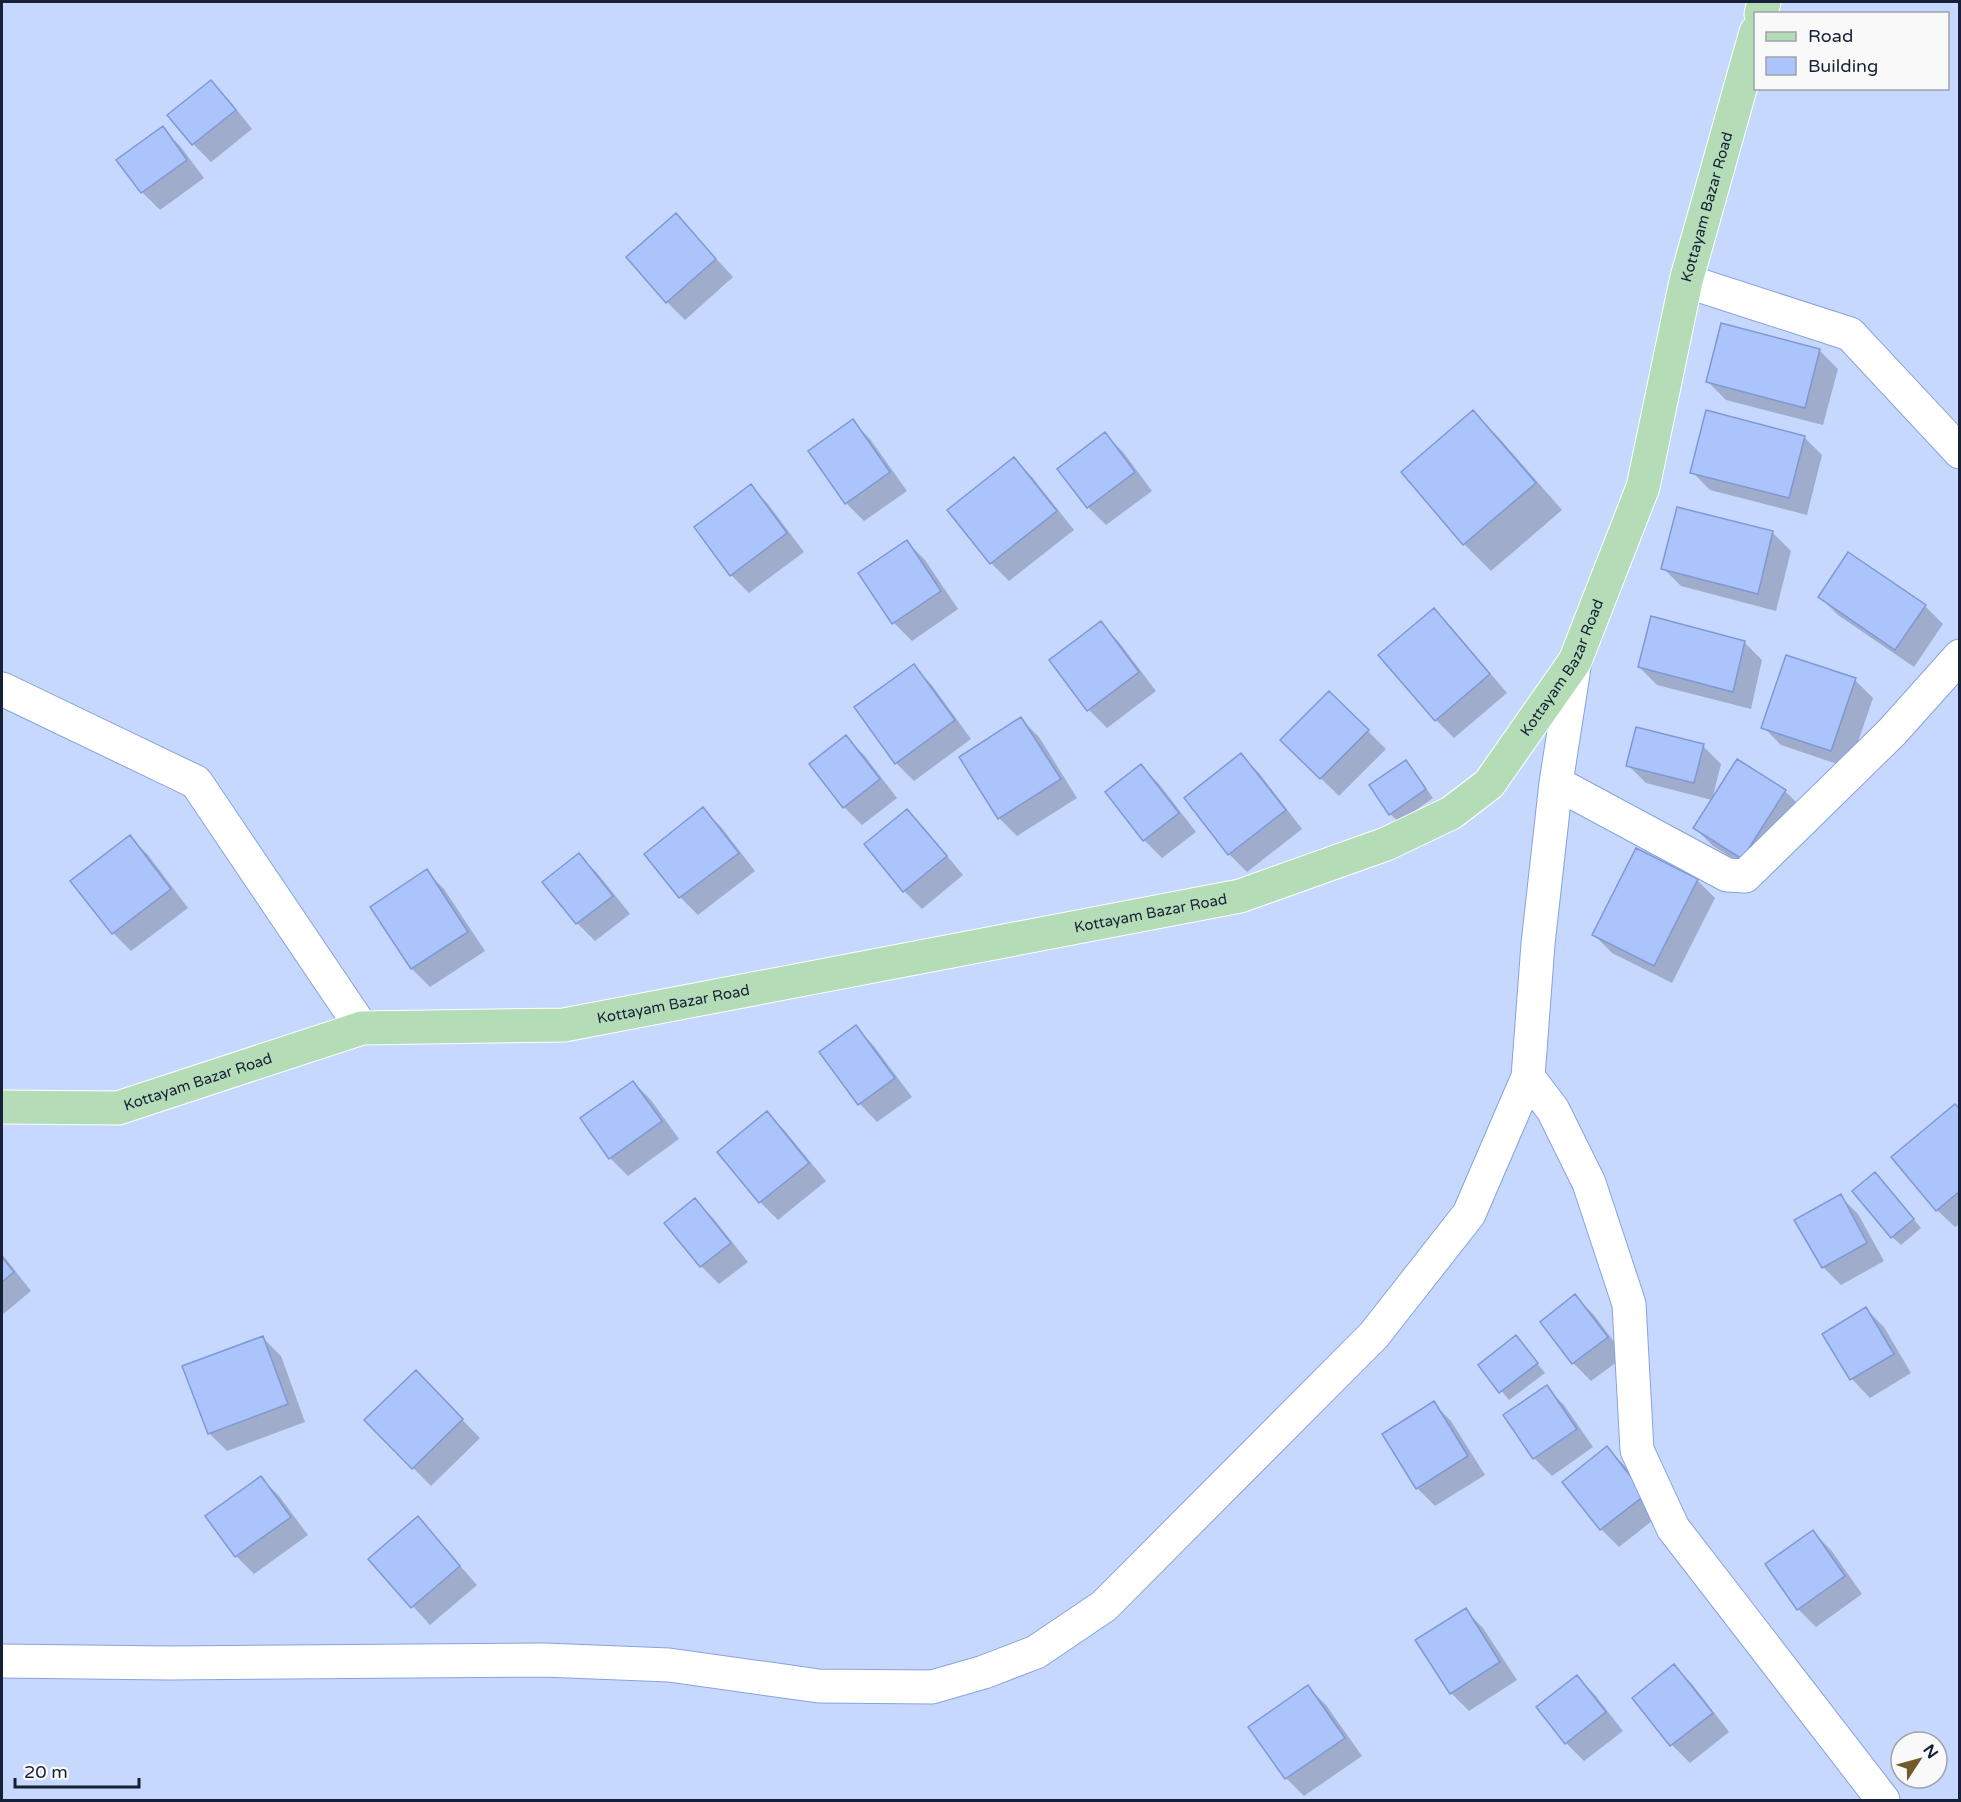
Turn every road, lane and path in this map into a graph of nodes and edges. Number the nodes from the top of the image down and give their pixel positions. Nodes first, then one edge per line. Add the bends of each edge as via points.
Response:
1 (1754, 36) edge
2 (1686, 281) junction
3 (1959, 452) edge
4 (1959, 656) edge
5 (1575, 661) junction
6 (2, 689) edge
7 (1556, 783) junction
8 (362, 1028) junction
9 (1528, 1077) junction
10 (2, 1107) edge
11 (2, 1661) edge
12 (1883, 1800) edge

1 - 2 main road, Kottayam Bazar Road
2 - 3 street via 1850,334
2 - 5 main road, Kottayam Bazar Road via 1643,487
4 - 7 street via 1892,732 1745,876 1727,875
5 - 7 street
5 - 8 main road, Kottayam Bazar Road via 1489,784 1451,813 1386,844 1240,896 564,1025
6 - 8 street via 196,782
7 - 9 street
8 - 10 main road, Kottayam Bazar Road via 118,1108
9 - 11 street via 1469,1214 1374,1335 1104,1606 1036,1652 932,1686 819,1686 669,1665 544,1660
9 - 12 street via 1553,1110 1589,1183 1629,1304 1637,1450 1673,1528

